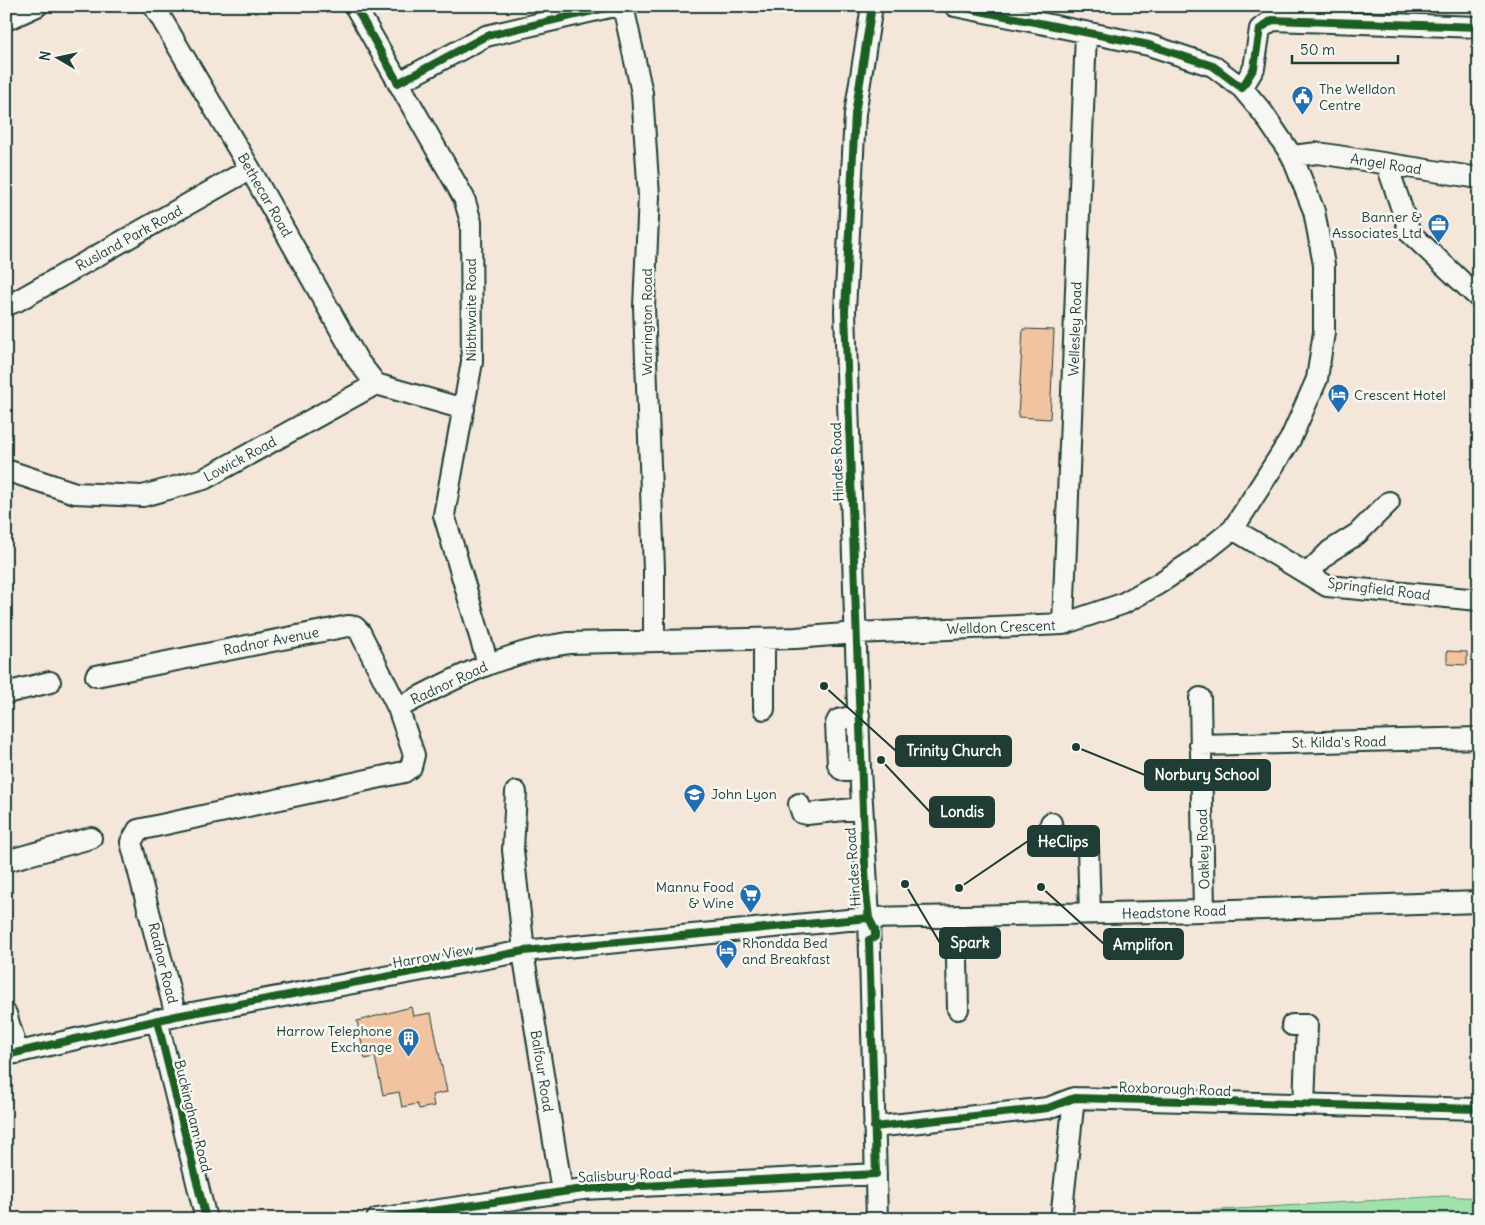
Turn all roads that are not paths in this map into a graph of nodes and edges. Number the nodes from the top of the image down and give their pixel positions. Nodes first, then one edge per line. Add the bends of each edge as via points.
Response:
1 (38, 6) edge
2 (154, 6) edge
3 (356, 6) edge
4 (614, 6) edge
5 (622, 6) edge
6 (872, 6) edge
7 (955, 6) edge
8 (987, 9) edge
9 (1317, 14) edge
10 (6, 20) edge
11 (1479, 27) edge
12 (1086, 33) junction
13 (398, 83) junction
14 (1242, 88) junction
15 (1292, 156) junction
16 (1388, 165) junction
17 (250, 169) junction
18 (1479, 178) edge
19 (1479, 298) edge
20 (6, 305) edge
21 (376, 384) junction
22 (464, 409) junction
23 (6, 470) edge
24 (1389, 502) dead end
25 (1233, 529) junction
26 (1307, 574) junction
27 (1479, 600) edge
28 (1063, 624) junction
29 (856, 633) junction
30 (764, 639) junction
31 (654, 640) junction
32 (488, 664) junction
33 (96, 676) dead end
34 (50, 682) dead end
35 (6, 693) edge
36 (1200, 698) dead end
37 (398, 708) junction
38 (764, 709) dead end
39 (1479, 738) edge
40 (1200, 745) junction
41 (516, 792) dead end
42 (799, 804) dead end
43 (862, 808) junction
44 (1051, 823) dead end
45 (91, 838) dead end
46 (6, 861) edge
47 (1479, 902) edge
48 (1204, 911) junction
49 (1090, 914) junction
50 (954, 917) junction
51 (869, 924) junction
52 (956, 939) dead end
53 (524, 952) junction
54 (957, 959) dead end
55 (958, 1009) dead end
56 (6, 1014) edge
57 (176, 1016) junction
58 (157, 1020) junction
59 (1306, 1025) dead end
60 (12, 1054) edge
61 (1074, 1098) junction
62 (1304, 1105) junction
63 (1479, 1109) edge
64 (874, 1127) junction
65 (876, 1174) junction
66 (562, 1191) junction
67 (206, 1219) edge
68 (377, 1219) edge
69 (877, 1219) edge
70 (1061, 1219) edge

1 - 10 street
2 - 17 street, Bethecar Road
3 - 13 street, Nibthwaite Road
4 - 13 street via 486,36
5 - 31 street, Warrington Road via 642,93 649,196 644,307
6 - 29 street, Hindes Road via 855,114 845,311
7 - 8 street, Welldon Crescent
8 - 12 street, Welldon Crescent
9 - 11 street
9 - 14 street via 1272,20 1260,29 1254,68
12 - 14 street, Welldon Crescent via 1149,45 1214,66
12 - 28 street, Wellesley Road
13 - 22 street, Nibthwaite Road via 464,198 471,222 472,362
14 - 15 street, Welldon Crescent
15 - 16 street, Angel Road via 1318,153
15 - 25 street, Welldon Crescent via 1314,211 1324,265 1324,332 1317,379 1290,440
16 - 18 street, Angel Road
16 - 19 street via 1410,233
17 - 20 street, Rusland Park Road
17 - 21 street, Bethecar Road via 358,361
21 - 22 street
21 - 23 street, Lowick Road via 204,479 144,496 75,493
22 - 32 street, Nibthwaite Road via 444,515
24 - 26 street via 1357,534 1330,551
25 - 26 street, Springfield Road
25 - 28 street, Welldon Crescent via 1158,584 1122,604
26 - 27 street, Springfield Road via 1327,586
28 - 29 street, Welldon Crescent
29 - 30 street, Radnor Road
29 - 43 street, Hindes Road
30 - 31 street, Radnor Road
30 - 38 street
31 - 32 street, Radnor Road via 554,645
32 - 37 street, Radnor Road
33 - 37 street, Radnor Avenue via 348,626 360,632
34 - 35 street
36 - 40 street, Oakley Road
37 - 57 street, Radnor Road via 414,754 411,767 404,772 138,830 131,842
39 - 40 street, St. Kilda's Road
40 - 48 street, Oakley Road
41 - 53 street, Balfour Road via 513,850
42 - 43 street via 802,813 807,814
43 - 51 street, Hindes Road
44 - 49 street via 1055,842 1085,844 1088,847
45 - 46 street
47 - 48 street, Headstone Road
48 - 49 street, Headstone Road
49 - 50 street, Headstone Road
50 - 51 street, Headstone Road
50 - 52 street
51 - 53 street, Harrow View
51 - 64 street, Hindes Road
53 - 57 street, Harrow View
53 - 66 street, Balfour Road
54 - 55 street
56 - 60 street
57 - 58 street, Harrow View
58 - 60 street, Harrow View
58 - 67 street, Buckingham Road
59 - 62 street
61 - 62 street, Roxborough Road
61 - 64 street, Roxborough Road via 1048,1108
61 - 70 street
62 - 63 street, Roxborough Road
64 - 65 street, Hindes Road
65 - 66 street, Salisbury Road
65 - 69 street, Hindes Road
66 - 68 street, Salisbury Road

